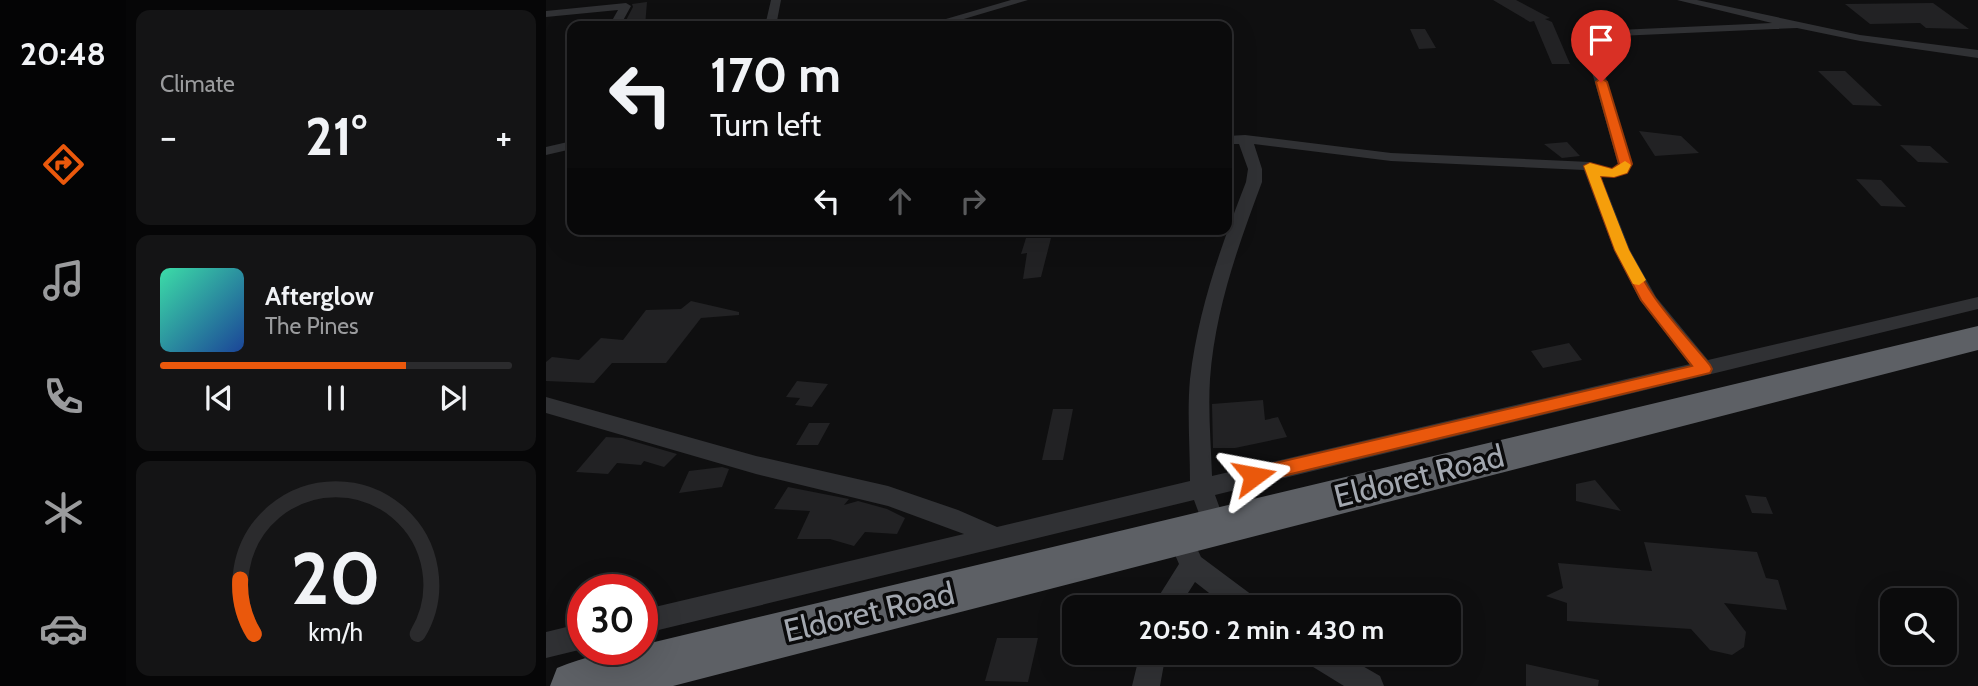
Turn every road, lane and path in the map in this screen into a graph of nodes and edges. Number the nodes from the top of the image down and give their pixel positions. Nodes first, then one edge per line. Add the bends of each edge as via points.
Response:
1 (776, 0) edge
2 (1023, 0) edge
3 (1682, 0) edge
4 (1731, 0) edge
5 (1737, 12) junction
6 (546, 14) edge
7 (618, 21) edge
8 (771, 21) edge
9 (946, 21) edge
10 (1796, 25) junction
11 (1978, 54) edge
12 (1236, 140) edge
13 (567, 146) edge
14 (546, 151) edge
15 (1590, 166) junction
16 (1978, 303) edge
17 (1978, 338) edge
18 (1704, 369) junction
19 (546, 405) edge
20 (1201, 488) junction
21 (995, 537) junction
22 (1196, 543) junction
23 (1171, 595) edge
24 (1237, 595) edge
25 (658, 618) edge
26 (567, 640) edge
27 (546, 645) edge
28 (1150, 665) edge
29 (1335, 665) edge
30 (575, 686) edge
31 (1146, 686) edge
32 (1370, 686) edge

1 - 8 street
2 - 9 street
3 - 5 street
4 - 5 street
5 - 10 street
6 - 7 street via 626,6
10 - 11 street
10 - 15 street via 1618,33 1597,39 1594,58 1625,164 1614,173
12 - 15 street via 1391,157
12 - 20 street via 1255,169 1254,182 1210,311 1199,380
13 - 14 street
15 - 18 street via 1622,250 1648,300
16 - 18 street
17 - 22 highway, Eldoret Road
18 - 20 street
19 - 21 street via 757,465 888,496
20 - 21 street
20 - 22 street
21 - 25 street
22 - 23 street
22 - 24 street
22 - 30 highway, Eldoret Road
26 - 27 street
28 - 31 street
29 - 32 street

